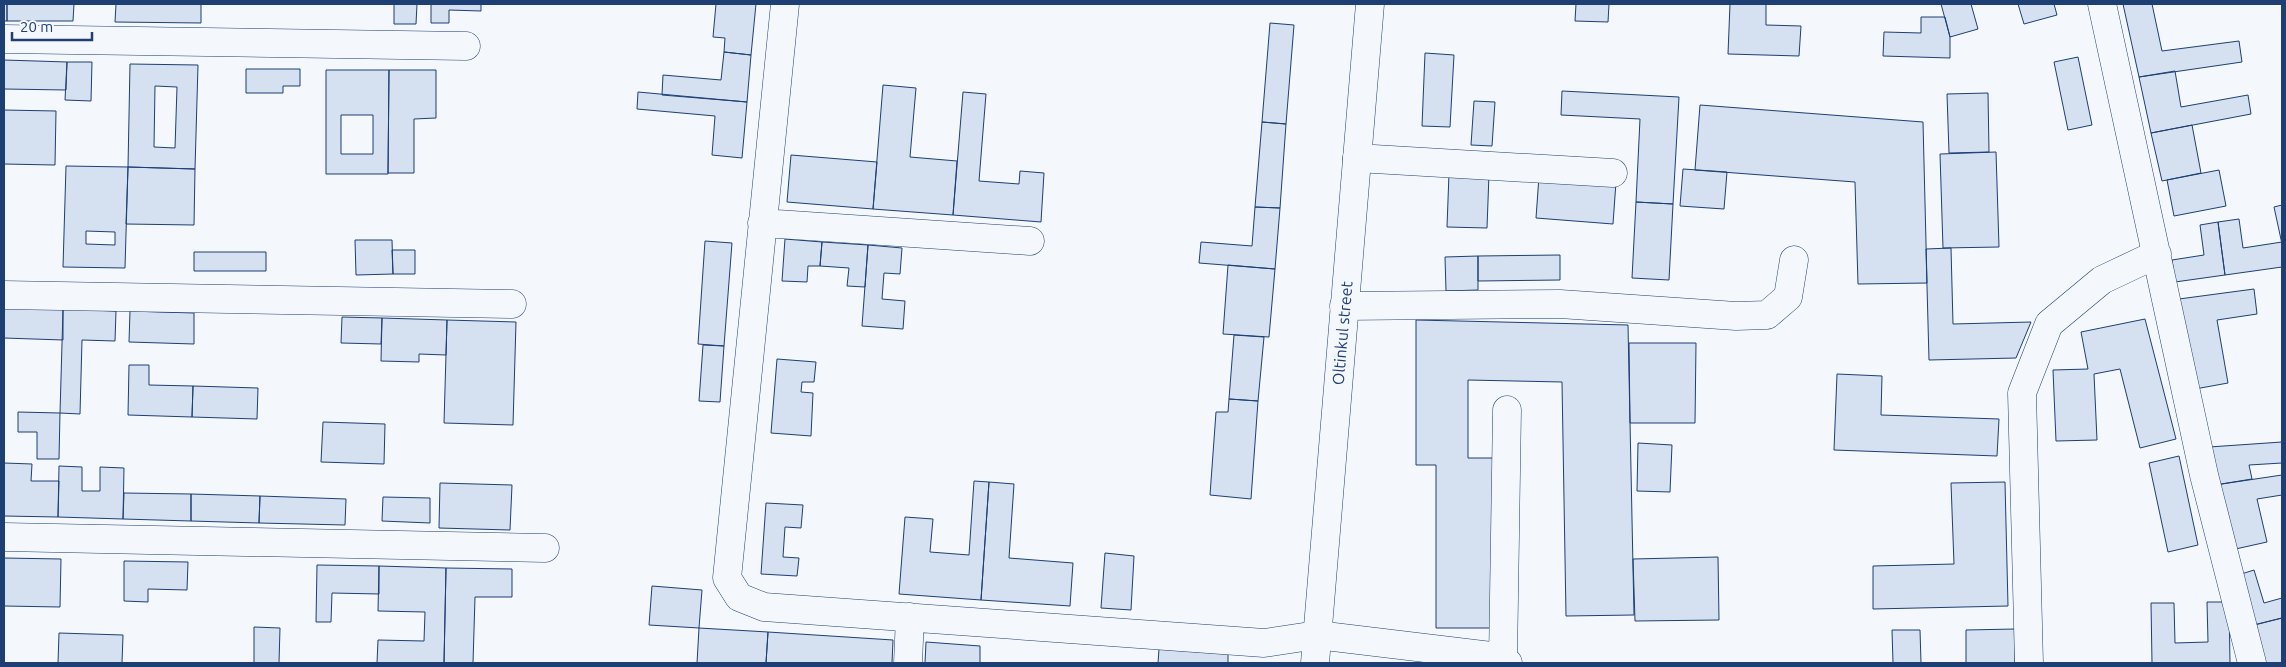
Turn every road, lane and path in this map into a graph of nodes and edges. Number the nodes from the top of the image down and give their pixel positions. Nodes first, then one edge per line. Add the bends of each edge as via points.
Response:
1 (784, 4) edge
2 (1370, 4) edge
3 (2102, 4) edge
4 (4, 39) edge
5 (466, 46) dead end
6 (1357, 158) junction
7 (1613, 173) dead end
8 (762, 223) junction
9 (1030, 241) dead end
10 (2157, 254) junction
11 (1794, 260) dead end
12 (4, 295) edge
13 (512, 304) dead end
14 (1344, 306) junction
15 (1507, 410) dead end
16 (4, 537) edge
17 (545, 548) dead end
18 (910, 617) junction
19 (1317, 636) junction
20 (1506, 661) edge
21 (908, 663) edge
22 (1315, 663) edge
23 (2029, 663) edge
24 (2252, 663) edge

1 - 8 street
2 - 6 street, Oltinkul street
3 - 10 street
4 - 5 street
6 - 7 street
6 - 14 street, Oltinkul street
8 - 9 street
8 - 18 street via 727,578 739,597 764,608
10 - 23 street via 2102,280 2049,324 2022,393
10 - 24 street via 2204,475
11 - 14 street via 1788,297 1767,315 1736,316 1560,304
12 - 13 street
14 - 19 street, Oltinkul street
15 - 20 street
16 - 17 street
18 - 19 street via 1264,643
18 - 21 street
19 - 20 street via 1491,656
19 - 22 street, Oltinkul street

